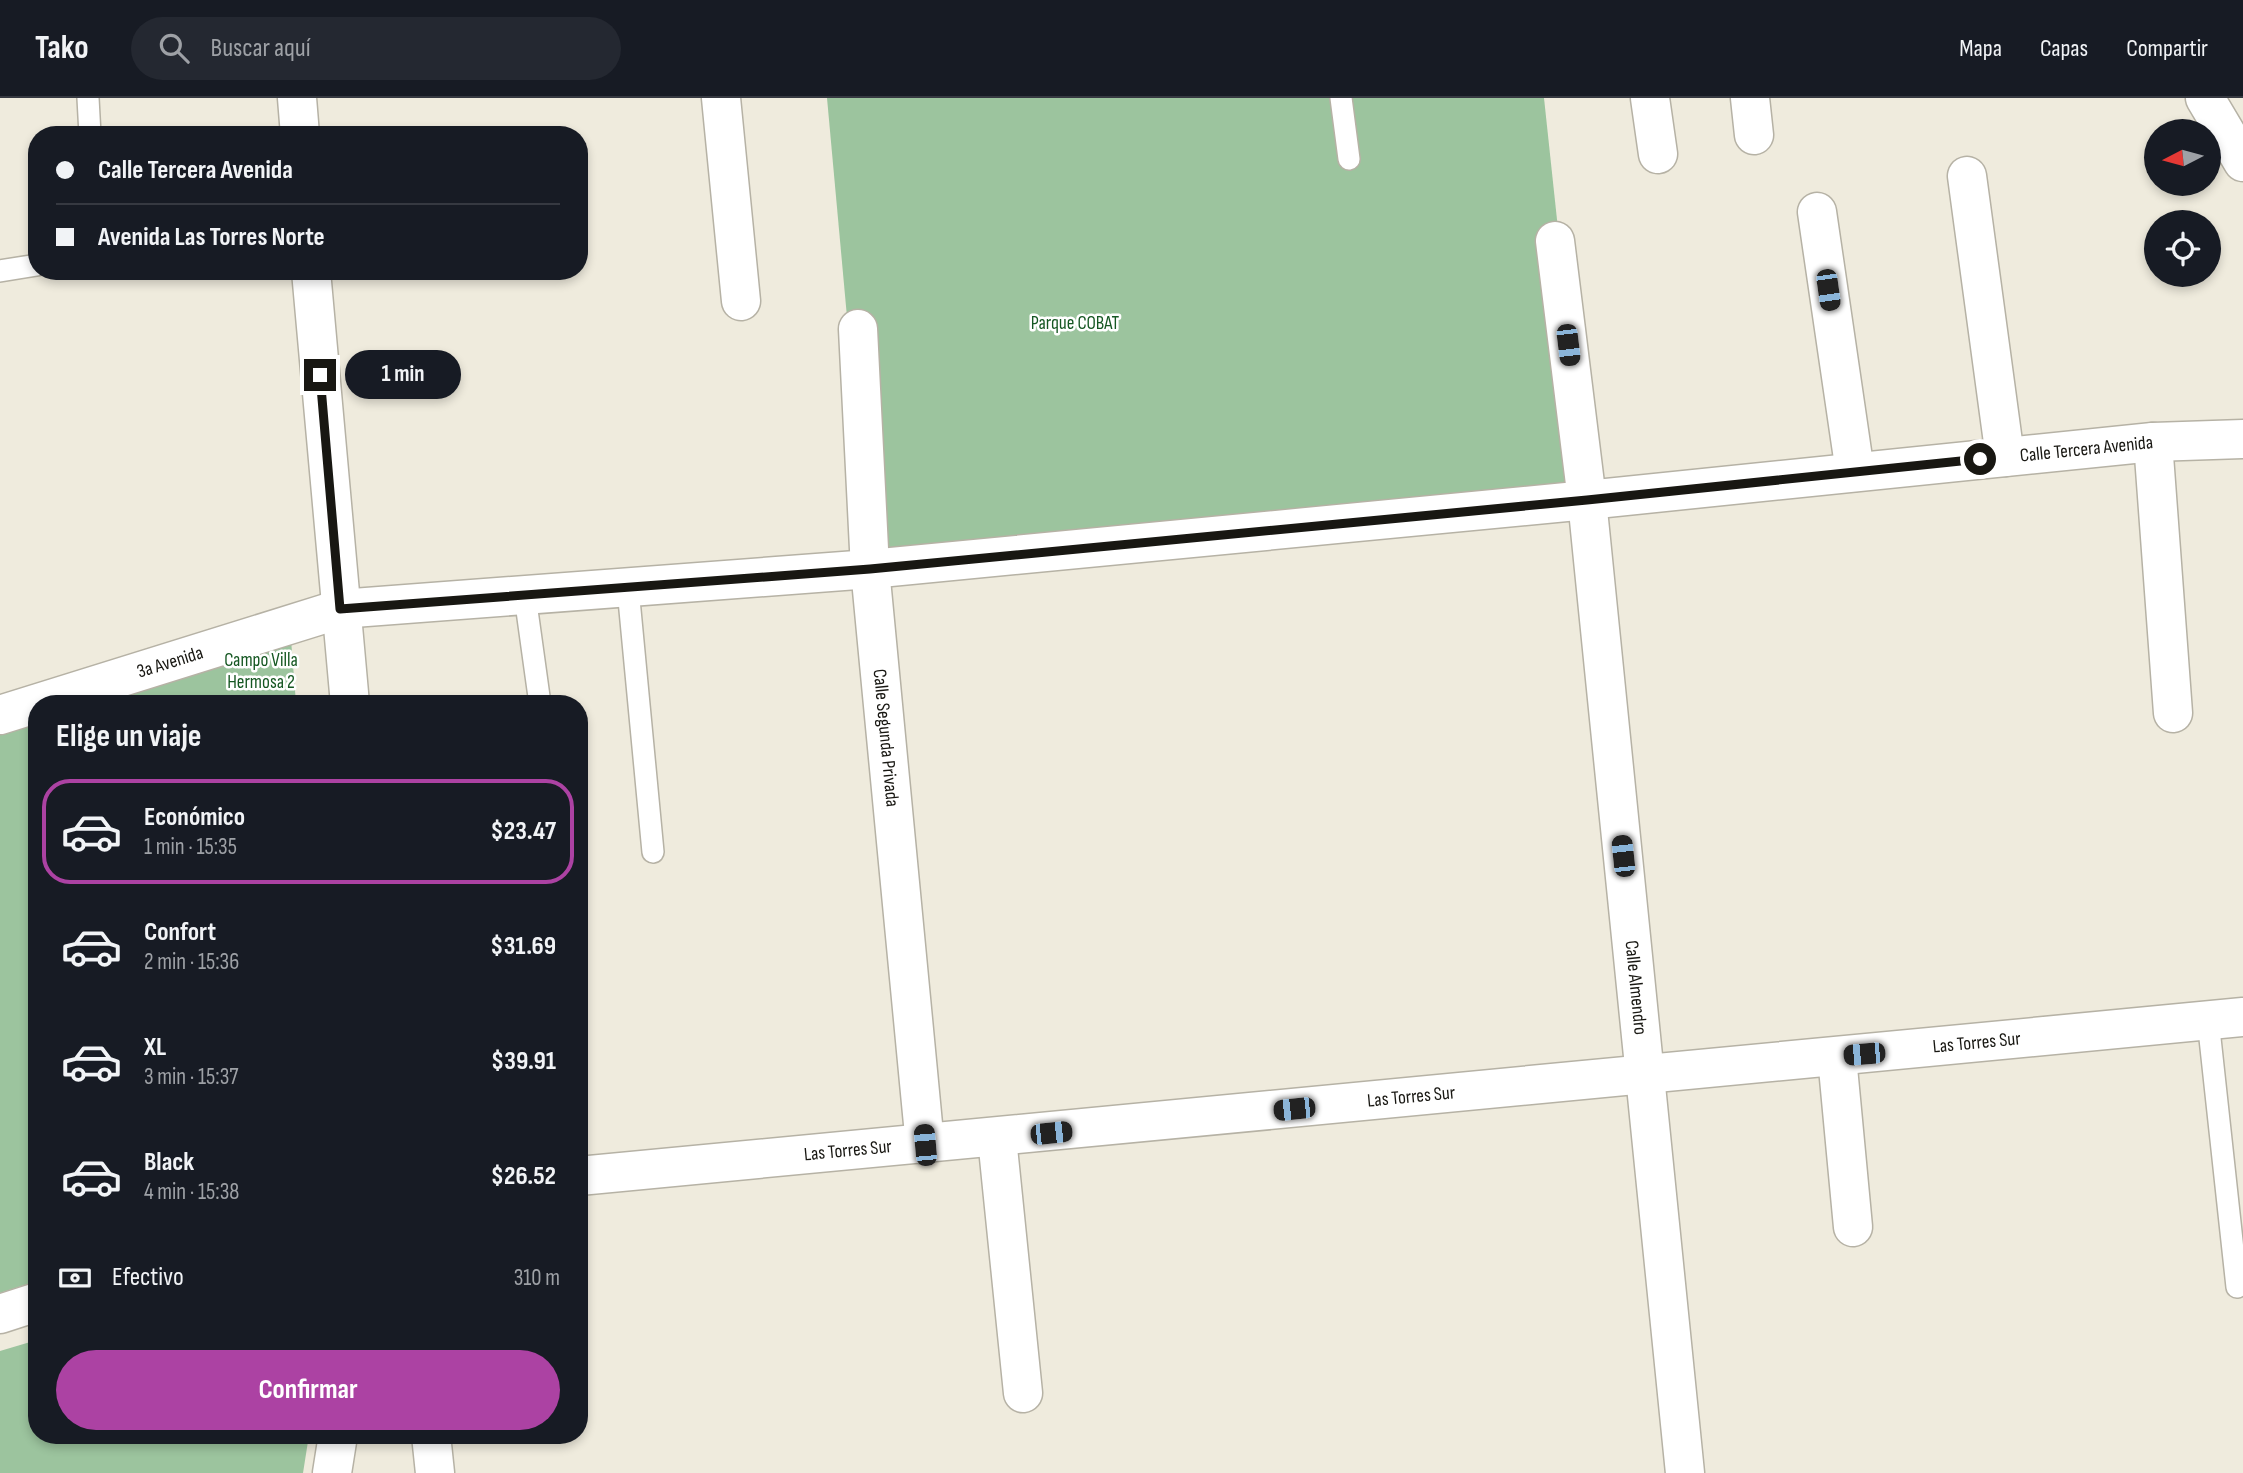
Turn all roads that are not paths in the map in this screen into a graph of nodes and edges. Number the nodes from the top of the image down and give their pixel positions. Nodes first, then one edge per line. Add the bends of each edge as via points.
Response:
1 (88, 98) edge
2 (296, 98) edge
3 (721, 98) edge
4 (1341, 98) edge
5 (1650, 98) edge
6 (2205, 98) edge
7 (90, 126) edge
8 (299, 126) edge
9 (1658, 154) dead end
10 (1349, 159) dead end
11 (2243, 162) edge
12 (1967, 176) dead end
13 (1817, 212) dead end
14 (1555, 241) dead end
15 (28, 266) edge
16 (0, 271) edge
17 (312, 280) edge
18 (741, 302) dead end
19 (858, 329) dead end
20 (2243, 439) edge
21 (2153, 442) junction
22 (2005, 457) junction
23 (1855, 472) junction
24 (1587, 500) junction
25 (870, 569) junction
26 (628, 589) junction
27 (525, 596) junction
28 (340, 609) junction
29 (64, 695) edge
30 (349, 695) edge
31 (539, 695) edge
32 (28, 706) edge
33 (2174, 713) dead end
34 (0, 715) edge
35 (653, 852) dead end
36 (2225, 1019) edge
37 (1837, 1056) junction
38 (1645, 1076) junction
39 (996, 1138) junction
40 (925, 1145) junction
41 (588, 1175) edge
42 (1853, 1227) dead end
43 (2237, 1287) dead end
44 (28, 1305) edge
45 (0, 1314) edge
46 (1023, 1393) dead end
47 (337, 1444) edge
48 (432, 1444) edge
49 (332, 1473) edge
50 (435, 1473) edge
51 (1685, 1473) edge

1 - 7 lane
2 - 8 street
3 - 18 street
4 - 10 lane
5 - 9 street
6 - 11 street
12 - 22 street
13 - 23 street
14 - 24 street, Calle Almendro
15 - 16 lane
17 - 28 street
19 - 25 street, Calle Segunda Privada
20 - 21 street, Calle Tercera Avenida
21 - 22 street, Calle Tercera Avenida
21 - 33 street
22 - 23 street, Calle Tercera Avenida
23 - 24 street, Calle Tercera Avenida
24 - 25 street, Calle Tercera Avenida
24 - 38 street, Calle Almendro
25 - 26 street, Calle Tercera Avenida
25 - 40 street, Calle Segunda Privada
26 - 27 street, Calle Tercera Avenida
26 - 35 lane
27 - 28 street, Calle Tercera Avenida
27 - 31 lane
28 - 29 street, 3a Avenida
28 - 30 street
32 - 34 street, 3a Avenida
36 - 37 street, Las Torres Sur
36 - 43 lane
37 - 38 street, Las Torres Sur
37 - 42 street
38 - 39 street, Las Torres Sur
38 - 51 street, Calle Almendro
39 - 40 street, Las Torres Sur
39 - 46 street
40 - 41 street, Las Torres Sur
44 - 45 street
47 - 49 street
48 - 50 street

